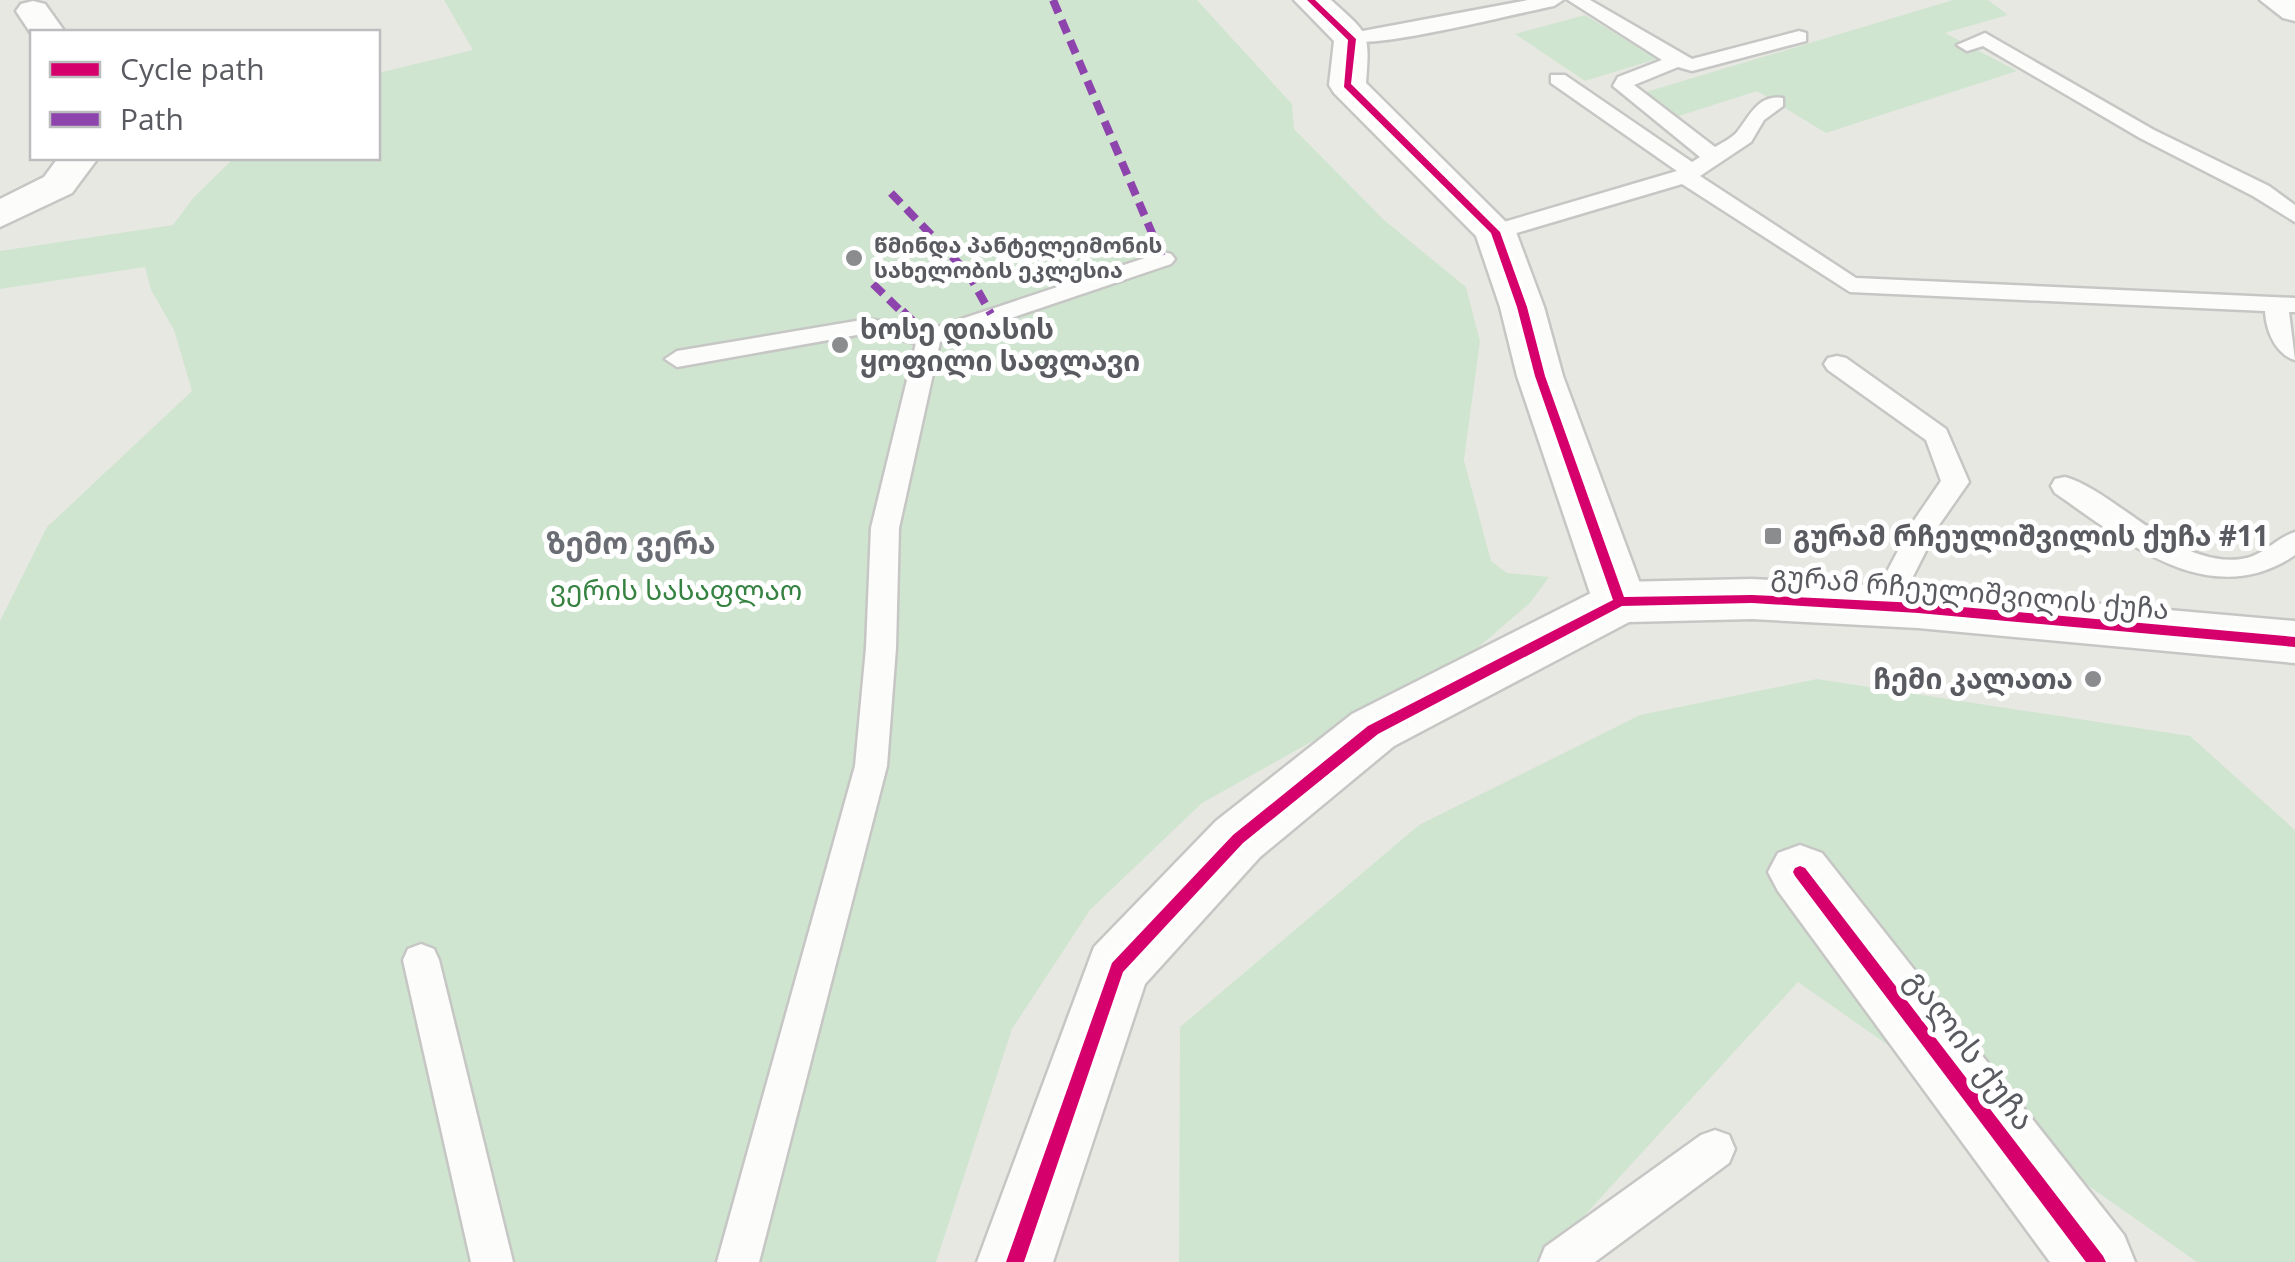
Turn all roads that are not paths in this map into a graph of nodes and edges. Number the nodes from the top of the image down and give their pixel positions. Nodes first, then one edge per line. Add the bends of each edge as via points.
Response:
1 (1310, 0) edge
2 (1554, 0) edge
3 (1577, 0) edge
4 (2277, 0) edge
5 (2295, 10) edge
6 (1798, 37) dead end
7 (1352, 39) junction
8 (1967, 44) dead end
9 (1677, 61) junction
10 (1558, 79) dead end
11 (1776, 102) dead end
12 (1714, 158) junction
13 (76, 160) edge
14 (1688, 174) junction
15 (0, 215) edge
16 (2295, 215) edge
17 (1494, 232) junction
18 (1163, 258) dead end
19 (2286, 305) edge
20 (928, 338) junction
21 (2295, 352) edge
22 (677, 359) dead end
23 (1837, 364) dead end
24 (2065, 486) dead end
25 (2295, 542) edge
26 (1620, 602) junction
27 (1884, 606) junction
28 (2295, 642) edge
29 (1800, 872) dead end
30 (421, 960) dead end
31 (1715, 1149) dead end
32 (1563, 1261) edge
33 (492, 1262) edge
34 (738, 1262) edge
35 (1015, 1262) edge
36 (2097, 1262) edge

1 - 7 street
2 - 7 lane
3 - 9 lane
4 - 5 street
6 - 9 lane via 1707,64
7 - 17 street via 1347,85
8 - 16 lane via 1984,39
9 - 12 lane via 1623,86
10 - 14 lane
11 - 12 lane via 1756,116 1744,138
12 - 14 lane
13 - 15 street via 58,184
14 - 17 lane
14 - 19 lane via 1850,284
17 - 26 street
18 - 20 lane
19 - 21 lane via 2278,329
20 - 22 lane via 868,326
20 - 34 lane via 886,528 871,766
23 - 27 lane via 1937,435 1955,482
24 - 25 lane via 2142,538 2205,566 2250,568
26 - 27 street, გურამ რჩეულიშვილის ქუჩა
26 - 35 street, გურამ რჩეულიშვილის ქუჩა via 1373,730 1238,839 1118,968
27 - 28 street, გურამ რჩეულიშვილის ქუჩა
29 - 36 street, გალის ქუჩა
30 - 33 lane
31 - 32 lane

